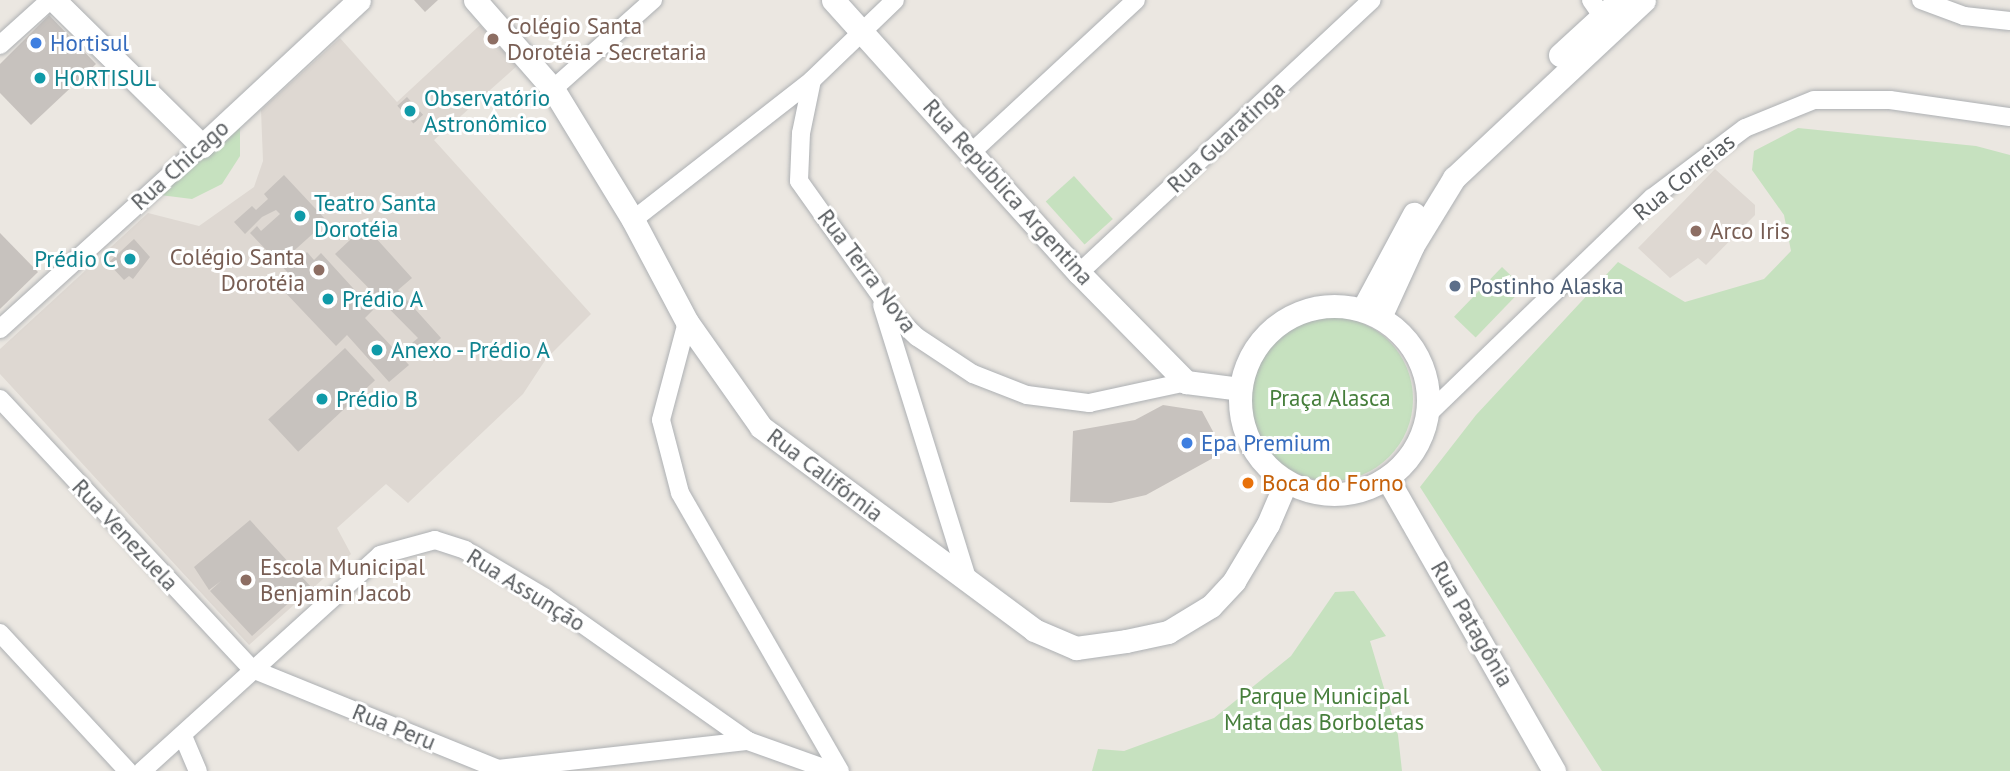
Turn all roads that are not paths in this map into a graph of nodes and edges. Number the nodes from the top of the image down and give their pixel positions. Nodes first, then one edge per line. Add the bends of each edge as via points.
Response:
1 (52, 0) edge
2 (359, 0) edge
3 (475, 0) edge
4 (653, 0) edge
5 (833, 0) edge
6 (895, 0) edge
7 (1136, 0) edge
8 (1372, 0) edge
9 (1620, 0) edge
10 (1644, 0) edge
11 (1920, 0) edge
12 (1597, 8) edge
13 (2010, 21) edge
14 (862, 30) junction
15 (0, 45) edge
16 (812, 80) junction
17 (553, 89) junction
18 (2010, 117) edge
19 (202, 146) junction
20 (973, 151) junction
21 (633, 220) junction
22 (1079, 273) junction
23 (876, 290) junction
24 (1371, 313) junction
25 (687, 322) junction
26 (0, 329) edge
27 (1186, 382) junction
28 (1240, 389) junction
29 (0, 399) edge
30 (1427, 415) junction
31 (1387, 478) junction
32 (1286, 482) junction
33 (967, 578) junction
34 (0, 633) edge
35 (252, 669) junction
36 (183, 736) junction
37 (748, 741) junction
38 (498, 770) edge
39 (128, 771) edge
40 (142, 771) edge
41 (198, 771) edge
42 (832, 771) edge
43 (840, 771) edge
44 (1554, 771) edge

1 - 15 street
1 - 19 street
2 - 19 street, Rua Chicago
3 - 17 street, Rua Califórnia
4 - 17 street
5 - 14 street, Rua República Argentina
6 - 14 street
7 - 20 street
8 - 22 street, Rua Guaratinga
9 - 12 street
10 - 24 street via 1454,178
11 - 13 street via 1964,16
12 - 24 street via 1445,171 1393,248
14 - 16 street
14 - 20 street, Rua República Argentina
16 - 21 street
16 - 23 street, Rua Terra Nova via 801,133 799,181
17 - 21 street, Rua Califórnia
18 - 30 street, Rua Correias via 1890,100 1814,100 1745,128 1652,198
19 - 26 street, Rua Chicago
20 - 22 street, Rua República Argentina
21 - 25 street, Rua Califórnia
22 - 27 street, Rua República Argentina
23 - 27 street, Rua Terra Nova via 909,330 943,357 1027,395 1089,403
23 - 33 street via 969,572
24 - 28 street via 1336,305 1308,309 1283,320 1262,338
24 - 30 street via 1412,345 1423,367
25 - 33 street, Rua Califórnia via 761,427
25 - 43 street via 662,420 680,493
27 - 28 street, Rua Terra Nova
28 - 32 street via 1241,416 1249,442 1271,471
29 - 35 street, Rua Venezuela
30 - 31 street via 1413,450
31 - 32 street via 1363,490 1337,494 1310,492
31 - 44 street, Rua Patagônia
32 - 33 street, Rua Califórnia via 1268,524 1234,581 1211,606 1168,632 1076,648 1034,630
34 - 39 street
35 - 36 street, Rua Assunção
35 - 37 street, Rua Assunção via 380,555 435,540 465,550 534,591
35 - 38 street, Rua Peru
36 - 40 street, Rua Assunção
36 - 41 street
37 - 38 street, Rua Peru
37 - 42 street, Rua Assunção

